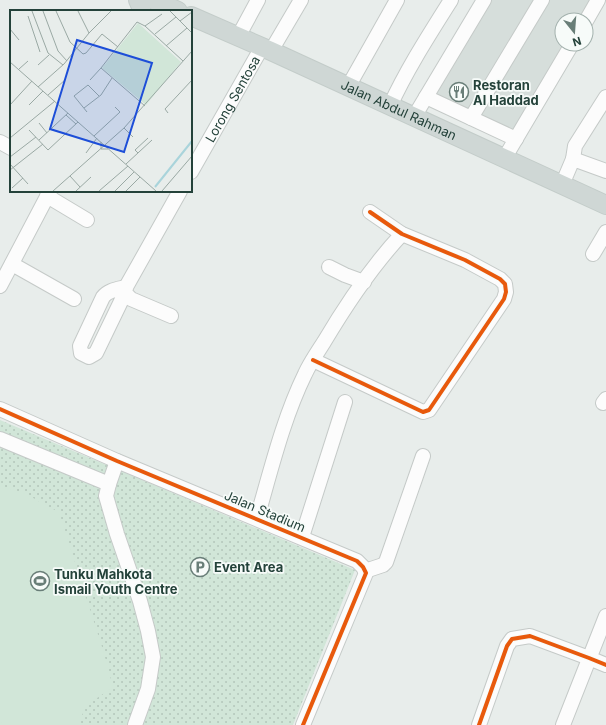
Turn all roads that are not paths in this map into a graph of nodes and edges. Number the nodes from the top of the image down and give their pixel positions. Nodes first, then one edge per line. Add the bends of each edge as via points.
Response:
1 (138, 0) edge
2 (181, 0) edge
3 (258, 0) edge
4 (301, 0) edge
5 (397, 0) edge
6 (451, 0) edge
7 (484, 0) edge
8 (542, 0) edge
9 (598, 0) edge
10 (156, 3) edge
11 (141, 10) edge
12 (175, 10) edge
13 (188, 10) edge
14 (591, 12) edge
15 (192, 16) edge
16 (238, 37) junction
17 (266, 49) junction
18 (567, 52) edge
19 (348, 87) junction
20 (426, 97) junction
21 (606, 97) edge
22 (390, 106) junction
23 (414, 117) junction
24 (471, 118) junction
25 (516, 139) junction
26 (0, 142) edge
27 (10, 147) edge
28 (504, 159) junction
29 (573, 159) junction
30 (192, 170) edge
31 (606, 171) edge
32 (562, 185) junction
33 (179, 192) edge
34 (48, 193) edge
35 (606, 205) edge
36 (370, 212) dead end
37 (86, 220) dead end
38 (606, 232) edge
39 (402, 234) junction
40 (593, 254) dead end
41 (12, 264) junction
42 (329, 267) dead end
43 (364, 282) junction
44 (0, 286) edge
45 (74, 299) dead end
46 (171, 316) dead end
47 (313, 360) junction
48 (345, 402) dead end
49 (0, 409) edge
50 (0, 439) edge
51 (423, 456) dead end
52 (117, 461) junction
53 (109, 484) junction
54 (257, 518) junction
55 (302, 537) junction
56 (365, 572) junction
57 (606, 616) edge
58 (589, 658) junction
59 (606, 665) edge
60 (135, 725) edge
61 (303, 725) edge
62 (479, 725) edge
63 (563, 725) edge

1 - 11 main road
2 - 13 main road
3 - 16 street
4 - 17 street, Lorong Sentosa
5 - 19 street
6 - 22 street via 416,55
7 - 20 street
8 - 24 street
9 - 14 street
10 - 12 main road
15 - 16 main road, Jalan Abdul Rahman
16 - 17 main road, Jalan Abdul Rahman
17 - 19 main road, Jalan Abdul Rahman
17 - 30 street, Lorong Sentosa
18 - 25 street
19 - 22 main road, Jalan Abdul Rahman
20 - 23 street
20 - 24 street
21 - 29 street via 576,146
22 - 23 main road, Jalan Abdul Rahman
23 - 28 main road, Jalan Abdul Rahman
24 - 25 street
25 - 28 street
26 - 27 street
28 - 32 main road, Jalan Abdul Rahman
29 - 31 street
29 - 32 street
32 - 35 main road, Jalan Abdul Rahman
33 - 46 street via 125,290 131,299
34 - 37 street
34 - 41 street
36 - 39 street
38 - 40 street
39 - 43 street
39 - 47 street via 464,260 505,284 504,299 428,410 423,412
41 - 44 street
41 - 45 street
42 - 43 street
43 - 47 street
47 - 54 street via 292,406
48 - 55 street
49 - 52 street, Jalan Stadium
50 - 53 street
51 - 56 street via 386,562
52 - 53 street
52 - 54 street, Jalan Stadium
53 - 60 street via 107,501 140,601 153,657 148,689
54 - 55 street, Jalan Stadium
55 - 56 street, Jalan Stadium via 357,561
56 - 61 street
57 - 58 street
58 - 59 street
58 - 62 street via 530,636 512,639 507,646
58 - 63 street

